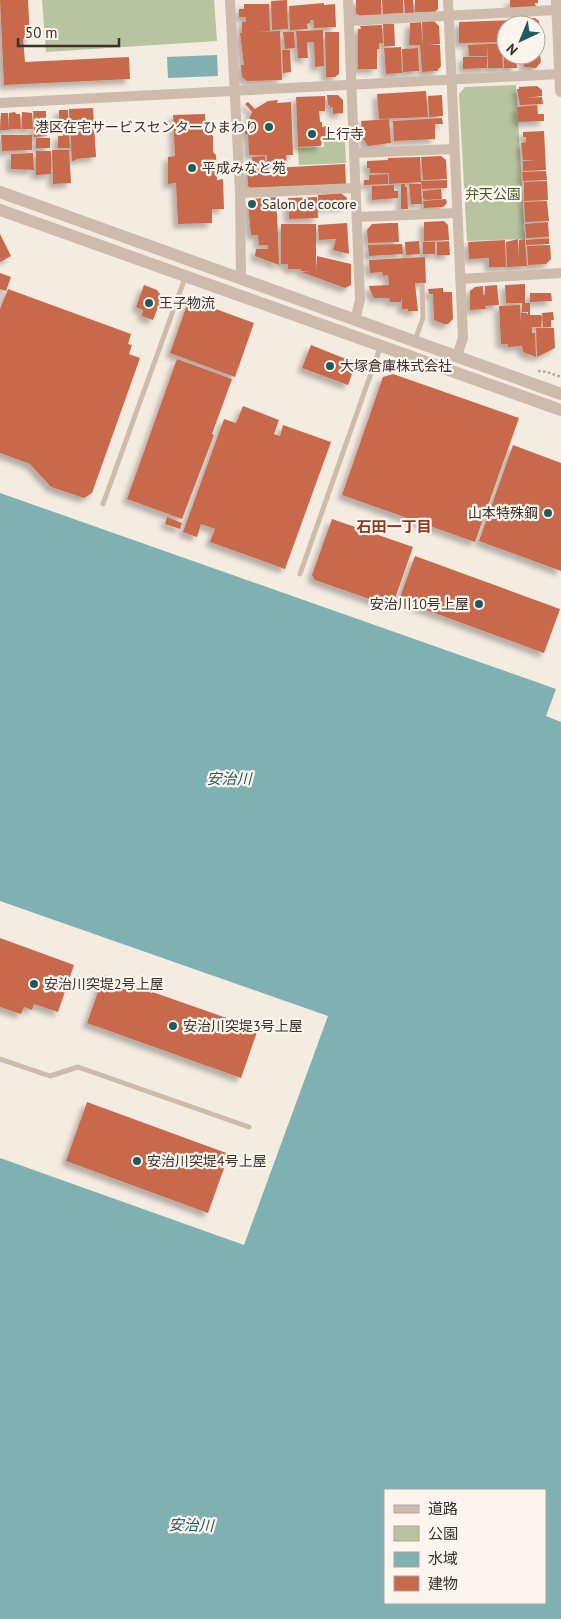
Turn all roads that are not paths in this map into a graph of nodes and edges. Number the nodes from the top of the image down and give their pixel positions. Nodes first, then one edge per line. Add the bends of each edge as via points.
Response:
1 (230, 0) edge
2 (348, 0) edge
3 (448, 0) edge
4 (557, 5) edge
5 (448, 16) junction
6 (349, 21) junction
7 (560, 74) edge
8 (450, 81) junction
9 (352, 84) junction
10 (235, 91) junction
11 (561, 92) edge
12 (0, 103) edge
13 (454, 149) junction
14 (354, 153) junction
15 (356, 188) junction
16 (0, 192) edge
17 (240, 193) junction
18 (0, 210) edge
19 (457, 213) junction
20 (357, 217) junction
21 (561, 273) edge
22 (186, 275) junction
23 (241, 279) junction
24 (460, 279) junction
25 (422, 285) dead end
26 (355, 320) junction
27 (415, 341) junction
28 (381, 345) junction
29 (457, 356) junction
30 (561, 394) edge
31 (561, 410) edge
32 (103, 504) dead end
33 (300, 574) dead end
34 (0, 1059) edge
35 (249, 1127) dead end

1 - 10 street
2 - 6 street
3 - 5 street
4 - 5 street
4 - 7 street
5 - 6 street
5 - 8 street
6 - 9 street
7 - 8 street
7 - 11 street
8 - 9 street
8 - 13 street
9 - 10 street
9 - 14 street
10 - 12 street
10 - 17 street
13 - 14 street
13 - 19 street
14 - 15 street
15 - 17 street
15 - 20 street
16 - 23 street
17 - 23 street
18 - 22 street
19 - 20 street
19 - 24 street
20 - 26 street via 360,300
21 - 24 street
22 - 28 street
22 - 32 lane
23 - 26 street
24 - 29 street via 463,338
25 - 27 lane via 423,318
26 - 27 street
27 - 29 street
28 - 31 street
28 - 33 lane
29 - 30 street
34 - 35 lane via 50,1076 78,1067

